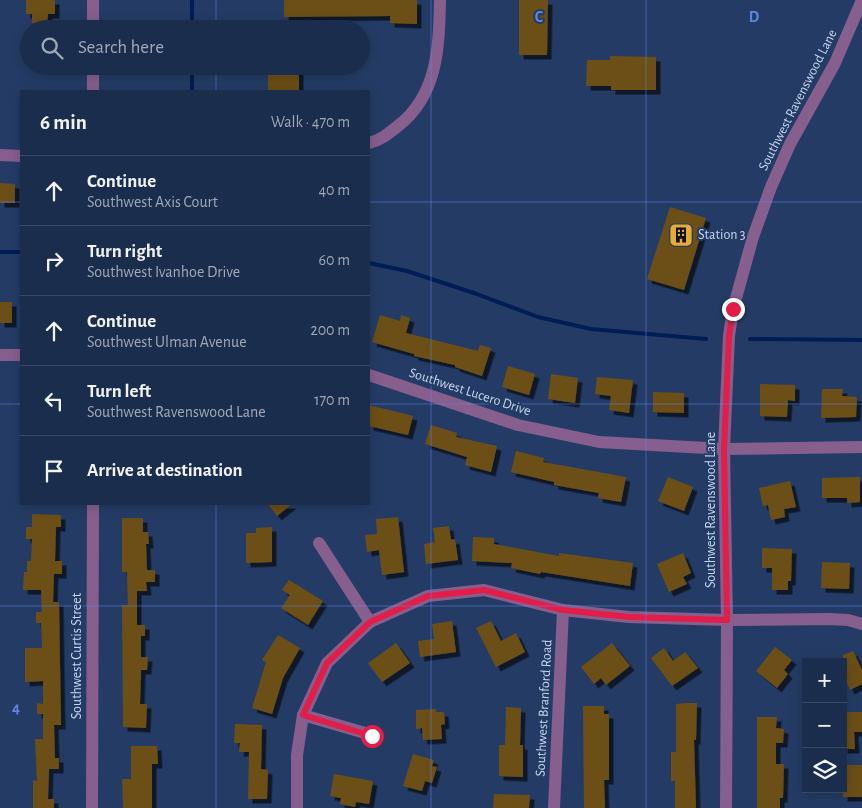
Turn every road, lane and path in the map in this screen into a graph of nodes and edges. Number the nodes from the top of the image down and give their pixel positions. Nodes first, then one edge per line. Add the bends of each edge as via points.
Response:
1 (93, 0) edge
2 (440, 0) edge
3 (862, 0) edge
4 (93, 20) edge
5 (93, 75) edge
6 (93, 90) edge
7 (370, 143) edge
8 (0, 155) edge
9 (20, 156) edge
10 (0, 355) edge
11 (20, 355) edge
12 (370, 375) edge
13 (862, 447) edge
14 (724, 449) junction
15 (93, 505) edge
16 (319, 543) dead end
17 (563, 610) junction
18 (727, 620) junction
19 (370, 622) junction
20 (862, 624) edge
21 (303, 715) junction
22 (372, 736) dead end
23 (92, 808) edge
24 (297, 808) edge
25 (554, 808) edge
26 (726, 808) edge

1 - 4 street
2 - 7 street via 440,41 430,85 411,116 381,140
3 - 14 street, Southwest Ravenswood Lane via 834,63 790,144 753,237 729,336
5 - 6 street
8 - 9 street
10 - 11 street
12 - 14 street, Southwest Lucero Drive via 527,427 599,442
13 - 14 street, Southwest Lucero Drive
14 - 18 street, Southwest Ravenswood Lane
15 - 23 street, Southwest Curtis Street
16 - 19 street
17 - 18 street via 629,617
17 - 19 street via 484,590 428,596
17 - 25 street, Southwest Branford Road
18 - 20 street via 830,619
18 - 26 street, Southwest Ravenswood Lane
19 - 21 street via 327,663
21 - 22 street
21 - 24 street via 297,756

